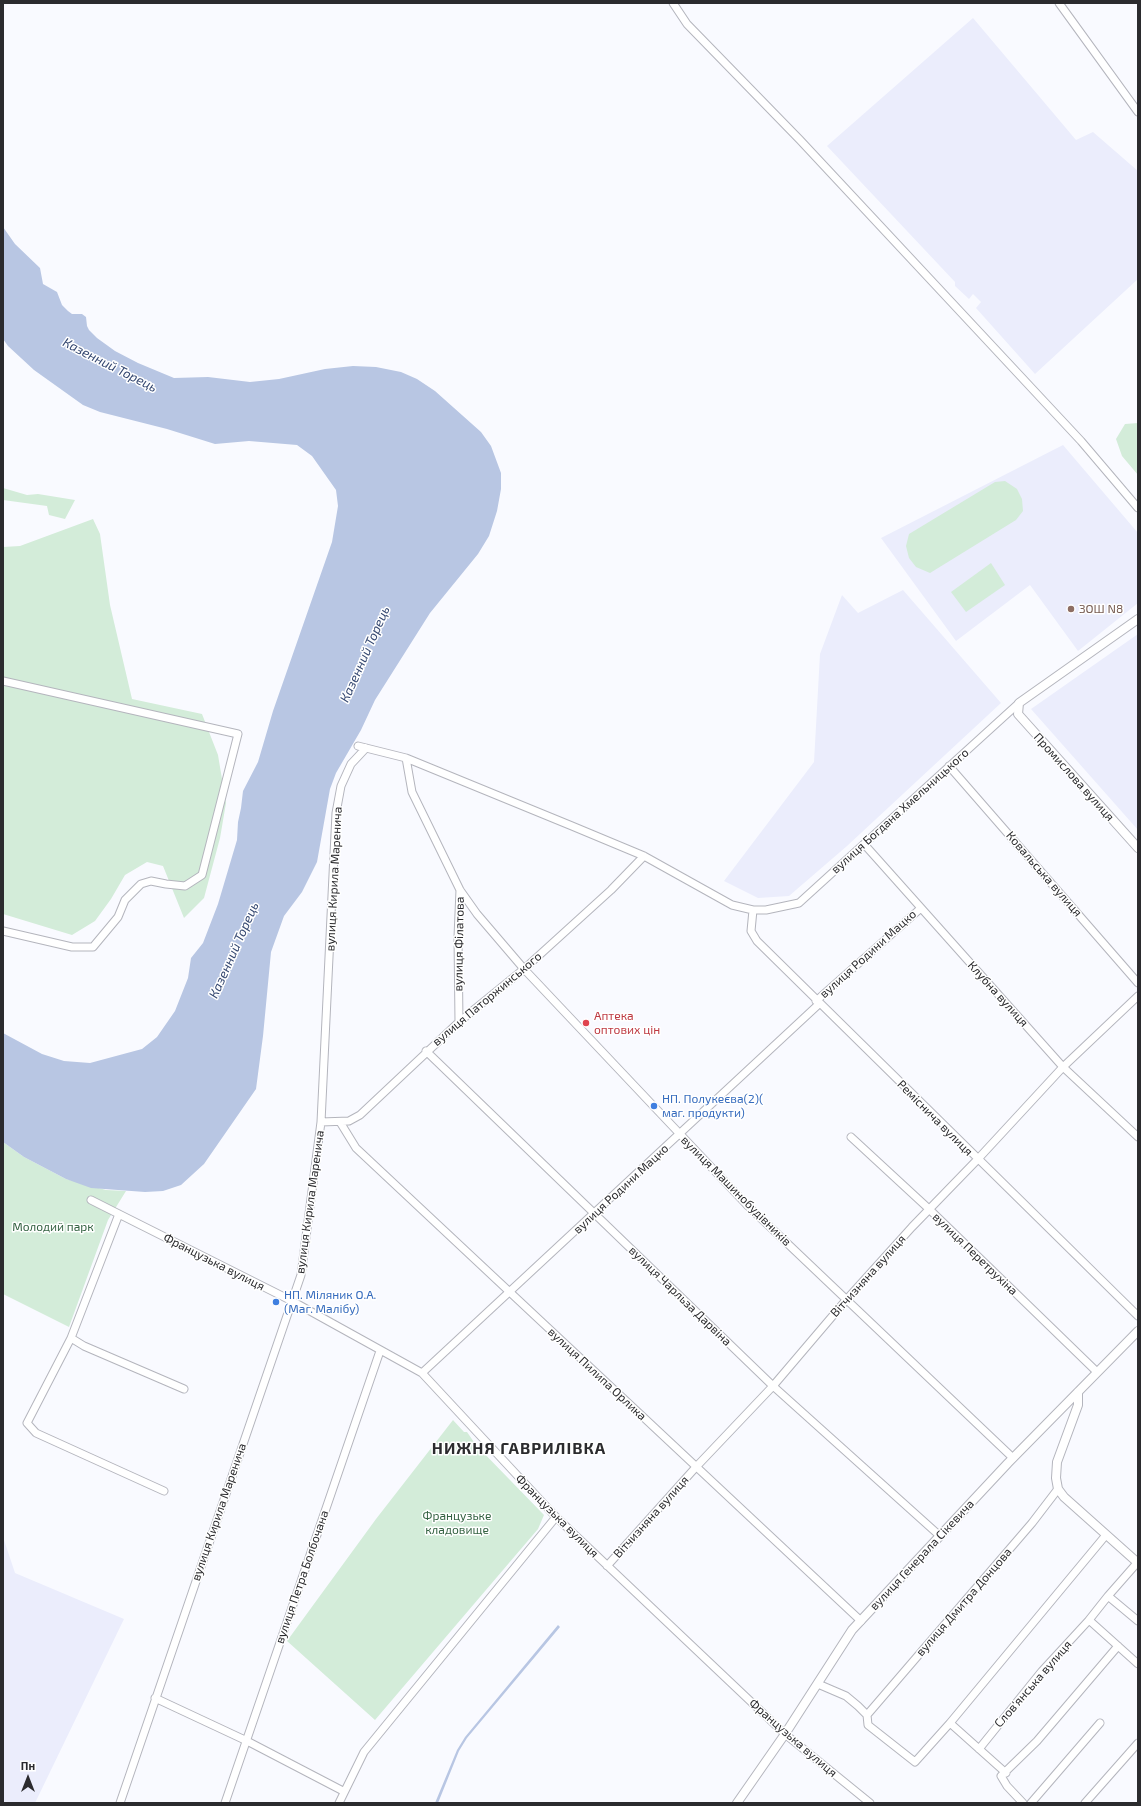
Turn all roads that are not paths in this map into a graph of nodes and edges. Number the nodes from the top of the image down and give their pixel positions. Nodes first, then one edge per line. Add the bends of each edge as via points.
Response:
1 (673, 3) edge
2 (1059, 3) edge
3 (1138, 112) edge
4 (1138, 508) edge
5 (1138, 619) edge
6 (3, 681) edge
7 (1019, 703) junction
8 (358, 746) dead end
9 (366, 748) junction
10 (406, 758) junction
11 (950, 766) junction
12 (864, 844) junction
13 (1138, 848) edge
14 (644, 856) junction
15 (460, 890) junction
16 (921, 908) junction
17 (753, 910) junction
18 (3, 931) edge
19 (524, 969) junction
20 (1138, 983) edge
21 (1138, 996) edge
22 (817, 1003) junction
23 (459, 1022) junction
24 (426, 1051) junction
25 (1063, 1067) junction
26 (321, 1122) junction
27 (340, 1122) junction
28 (680, 1134) junction
29 (851, 1137) dead end
30 (1138, 1137) edge
31 (977, 1160) junction
32 (91, 1200) dead end
33 (929, 1209) junction
34 (595, 1213) junction
35 (119, 1214) junction
36 (510, 1292) junction
37 (847, 1299) junction
38 (292, 1301) junction
39 (1138, 1316) edge
40 (1138, 1331) edge
41 (71, 1338) junction
42 (380, 1351) junction
43 (1097, 1372) junction
44 (422, 1374) junction
45 (773, 1386) junction
46 (184, 1389) dead end
47 (1078, 1392) junction
48 (1013, 1458) junction
49 (696, 1467) junction
50 (1058, 1489) junction
51 (164, 1491) dead end
52 (556, 1518) junction
53 (1106, 1535) junction
54 (940, 1536) junction
55 (1138, 1563) edge
56 (607, 1566) junction
57 (1108, 1596) junction
58 (1089, 1620) junction
59 (861, 1621) junction
60 (1138, 1622) edge
61 (1118, 1646) junction
62 (1138, 1664) edge
63 (818, 1684) junction
64 (155, 1698) junction
65 (867, 1715) junction
66 (950, 1723) junction
67 (1100, 1723) dead end
68 (785, 1734) junction
69 (247, 1741) junction
70 (1138, 1743) edge
71 (978, 1749) junction
72 (1006, 1773) junction
73 (343, 1791) junction
74 (120, 1803) edge
75 (225, 1803) edge
76 (339, 1803) edge
77 (736, 1803) edge
78 (870, 1803) edge
79 (1023, 1803) edge
80 (1031, 1803) edge
81 (1085, 1803) edge

1 - 4 street via 687,24 800,140 1082,441
2 - 3 street
5 - 7 street, вулиця Богдана Хмельницького
6 - 18 street via 238,734 202,875 185,886 151,880 141,884 125,900 118,917 94,947 72,947
7 - 11 street, вулиця Богдана Хмельницького
7 - 13 street, Промислова вулиця via 1018,714
8 - 9 street, вулиця Богдана Хмельницького
9 - 10 street, вулиця Богдана Хмельницького
9 - 26 street, вулиця Кирила Маренича via 352,764 341,786 336,813
10 - 14 street, вулиця Богдана Хмельницького
10 - 15 street, вулиця Машинобудівників via 412,792
11 - 12 street, вулиця Богдана Хмельницького
11 - 20 street, Ковальська вулиця
12 - 16 street, Клубна вулиця
12 - 17 street, вулиця Богдана Хмельницького via 799,903
14 - 17 street, вулиця Богдана Хмельницького via 732,905
14 - 19 street, вулиця Паторжинського via 611,890
15 - 19 street, вулиця Машинобудівників
15 - 23 street, вулиця Філатова
16 - 22 street, вулиця Родини Мацко
16 - 25 street, Клубна вулиця
17 - 22 street, Реміснича вулиця via 751,931 757,941
19 - 23 street, вулиця Паторжинського
19 - 28 street, вулиця Машинобудівників
21 - 25 street, Вітчизняна вулиця
22 - 28 street, вулиця Родини Мацко
22 - 31 street, Реміснича вулиця
23 - 24 street, вулиця Паторжинського
24 - 27 street, вулиця Паторжинського via 360,1115 349,1121
24 - 34 street, вулиця Чарльза Дарвіна
25 - 30 street, Клубна вулиця
25 - 31 street, Вітчизняна вулиця
26 - 27 street, вулиця Паторжинського
26 - 38 street, вулиця Кирила Маренича via 300,1275
27 - 36 street, вулиця Пилипа Орлика via 356,1148
28 - 34 street, вулиця Родини Мацко
28 - 37 street, вулиця Машинобудівників via 747,1205
29 - 33 street, вулиця Перетрухіна
31 - 33 street, Вітчизняна вулиця
31 - 39 street, Реміснича вулиця
32 - 35 street, Французька вулиця
33 - 37 street, Вітчизняна вулиця
33 - 43 street, вулиця Перетрухіна
34 - 36 street, вулиця Родини Мацко
34 - 45 street, вулиця Чарльза Дарвіна
35 - 38 street, Французька вулиця
35 - 41 street
36 - 44 street, вулиця Родини Мацко
36 - 49 street, вулиця Пилипа Орлика
37 - 45 street, Вітчизняна вулиця
37 - 48 street, вулиця Машинобудівників
38 - 42 street, Французька вулиця
38 - 64 street, вулиця Кирила Маренича
40 - 43 street, вулиця Генерала Сікевича
41 - 46 street
41 - 51 street via 27,1423 36,1433
42 - 44 street, Французька вулиця
42 - 69 street, вулиця Петра Болбочана
43 - 47 street, вулиця Генерала Сікевича
44 - 52 street, Французька вулиця
45 - 49 street, Вітчизняна вулиця
45 - 54 street, вулиця Чарльза Дарвіна
47 - 48 street, вулиця Генерала Сікевича
47 - 50 street via 1075,1412 1057,1462
48 - 54 street, вулиця Генерала Сікевича
49 - 56 street, Вітчизняна вулиця
49 - 59 street, вулиця Пилипа Орлика
50 - 53 street
50 - 65 street, вулиця Дмитра Донцова via 1032,1523
52 - 56 street, Французька вулиця
52 - 73 street via 364,1752
53 - 55 street
53 - 66 street
54 - 59 street, вулиця Генерала Сікевича
55 - 57 street, Слов'янська вулиця
56 - 68 street, Французька вулиця
57 - 58 street, Слов'янська вулиця
57 - 60 street
58 - 61 street
58 - 71 street, Слов'янська вулиця via 1042,1671
59 - 63 street, вулиця Генерала Сікевича via 852,1630
61 - 62 street
61 - 72 street via 1037,1741
63 - 65 street via 846,1696
63 - 68 street, вулиця Генерала Сікевича
64 - 69 street
64 - 74 street, вулиця Кирила Маренича
65 - 66 street via 868,1725 915,1762
66 - 71 street
67 - 80 street
68 - 77 street, вулиця Генерала Сікевича
68 - 78 street, Французька вулиця
69 - 73 street
69 - 75 street, вулиця Петра Болбочана
70 - 81 street
71 - 72 street
72 - 79 street via 1002,1776 1007,1786
73 - 76 street

